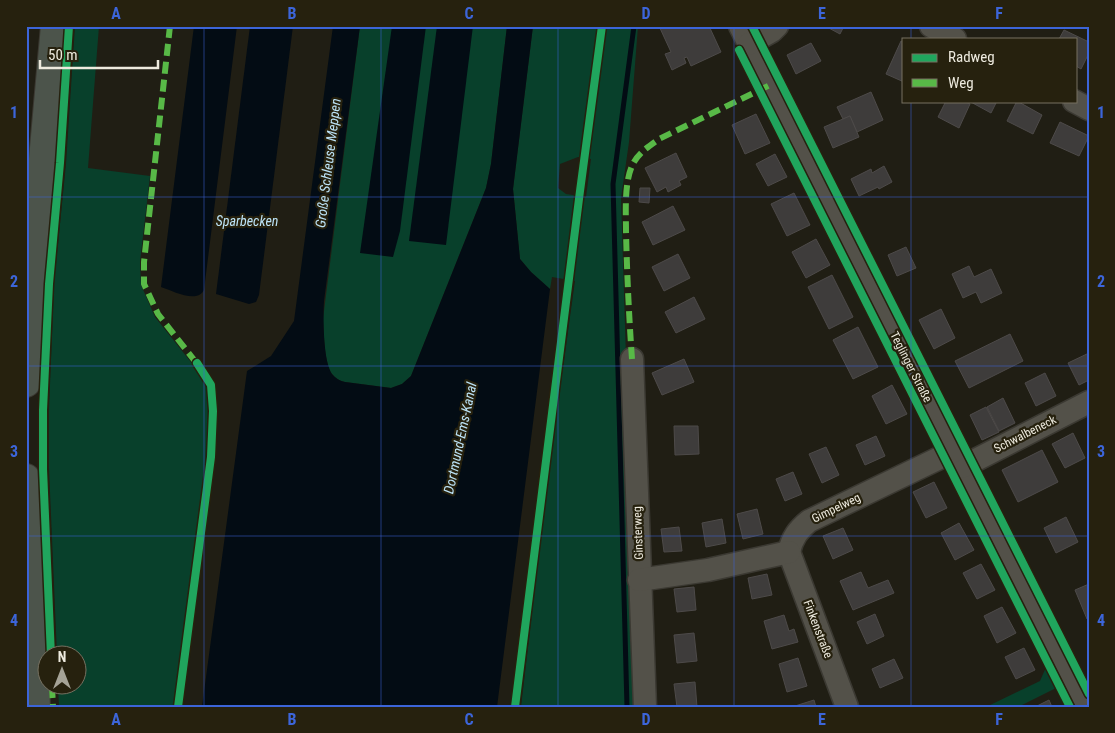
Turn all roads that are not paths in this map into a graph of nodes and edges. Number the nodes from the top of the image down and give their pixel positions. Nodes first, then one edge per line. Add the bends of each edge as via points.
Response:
1 (55, 26) edge
2 (777, 26) edge
3 (931, 26) edge
4 (744, 35) edge
5 (953, 38) edge
6 (1076, 102) edge
7 (1089, 109) edge
8 (632, 359) dead end
9 (26, 383) edge
10 (1089, 402) edge
11 (958, 459) junction
12 (26, 478) edge
13 (789, 552) junction
14 (639, 580) junction
15 (36, 707) edge
16 (645, 707) edge
17 (846, 707) edge
18 (1083, 707) edge

1 - 9 main road
2 - 4 street via 772,31
3 - 5 street
4 - 11 street, Teglinger Straße
6 - 7 street
8 - 14 street, Ginsterweg
10 - 11 street, Schwalbeneck
11 - 13 street, Gimpelweg via 809,521 792,540
11 - 18 street, Teglinger Straße
12 - 15 main road
13 - 14 street via 708,570
13 - 17 street, Finkenstraße
14 - 16 street, Ginsterweg

